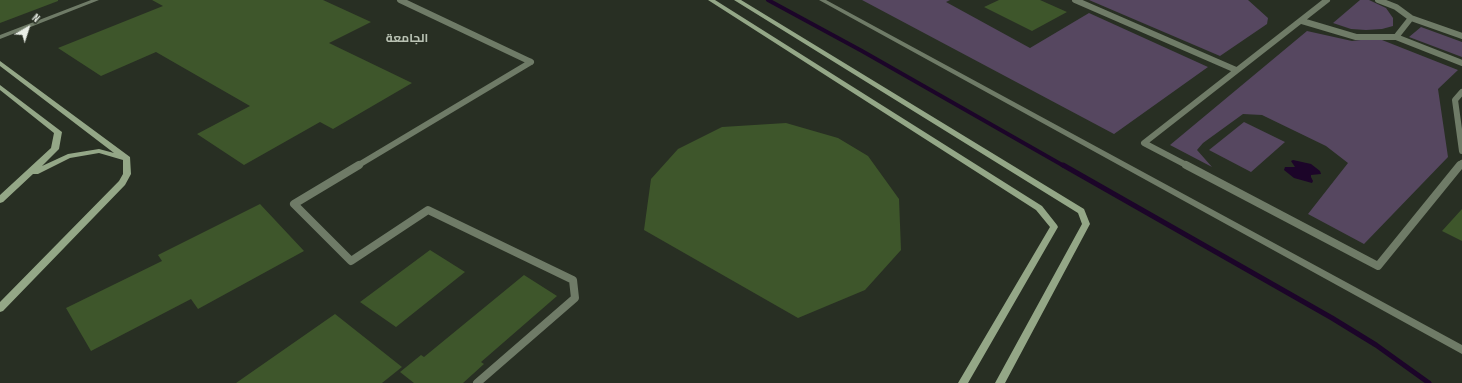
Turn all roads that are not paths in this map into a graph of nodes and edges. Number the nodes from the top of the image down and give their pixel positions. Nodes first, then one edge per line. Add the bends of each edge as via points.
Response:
1 (96, 0) edge
2 (400, 0) edge
3 (711, 0) edge
4 (737, 0) edge
5 (822, 0) edge
6 (1075, 0) edge
7 (1327, 0) edge
8 (1378, 0) edge
9 (1411, 18) junction
10 (1302, 21) junction
11 (1462, 36) edge
12 (0, 37) edge
13 (1396, 37) junction
14 (1462, 63) edge
15 (0, 64) edge
16 (1236, 70) junction
17 (0, 88) edge
18 (1462, 92) edge
19 (1462, 151) edge
20 (127, 159) junction
21 (1462, 163) edge
22 (27, 176) junction
23 (0, 200) edge
24 (0, 308) edge
25 (1462, 350) edge
26 (477, 383) edge
27 (963, 383) edge
28 (1000, 383) edge

1 - 12 street
2 - 26 lane via 531,62 294,204 351,261 428,210 573,280 575,298
3 - 27 main road via 1039,208 1054,227
4 - 28 main road via 1081,212 1086,224
5 - 25 street
6 - 16 lane
7 - 10 lane
8 - 9 lane via 1396,7
9 - 11 lane
9 - 13 lane
10 - 13 lane via 1356,37
10 - 16 lane
13 - 14 lane
15 - 20 main road
16 - 21 lane via 1144,143 1378,266
17 - 22 main road via 58,132 55,149
18 - 19 lane via 1455,100
20 - 22 main road via 99,150 68,156
20 - 24 main road via 128,174 122,184
22 - 23 main road

